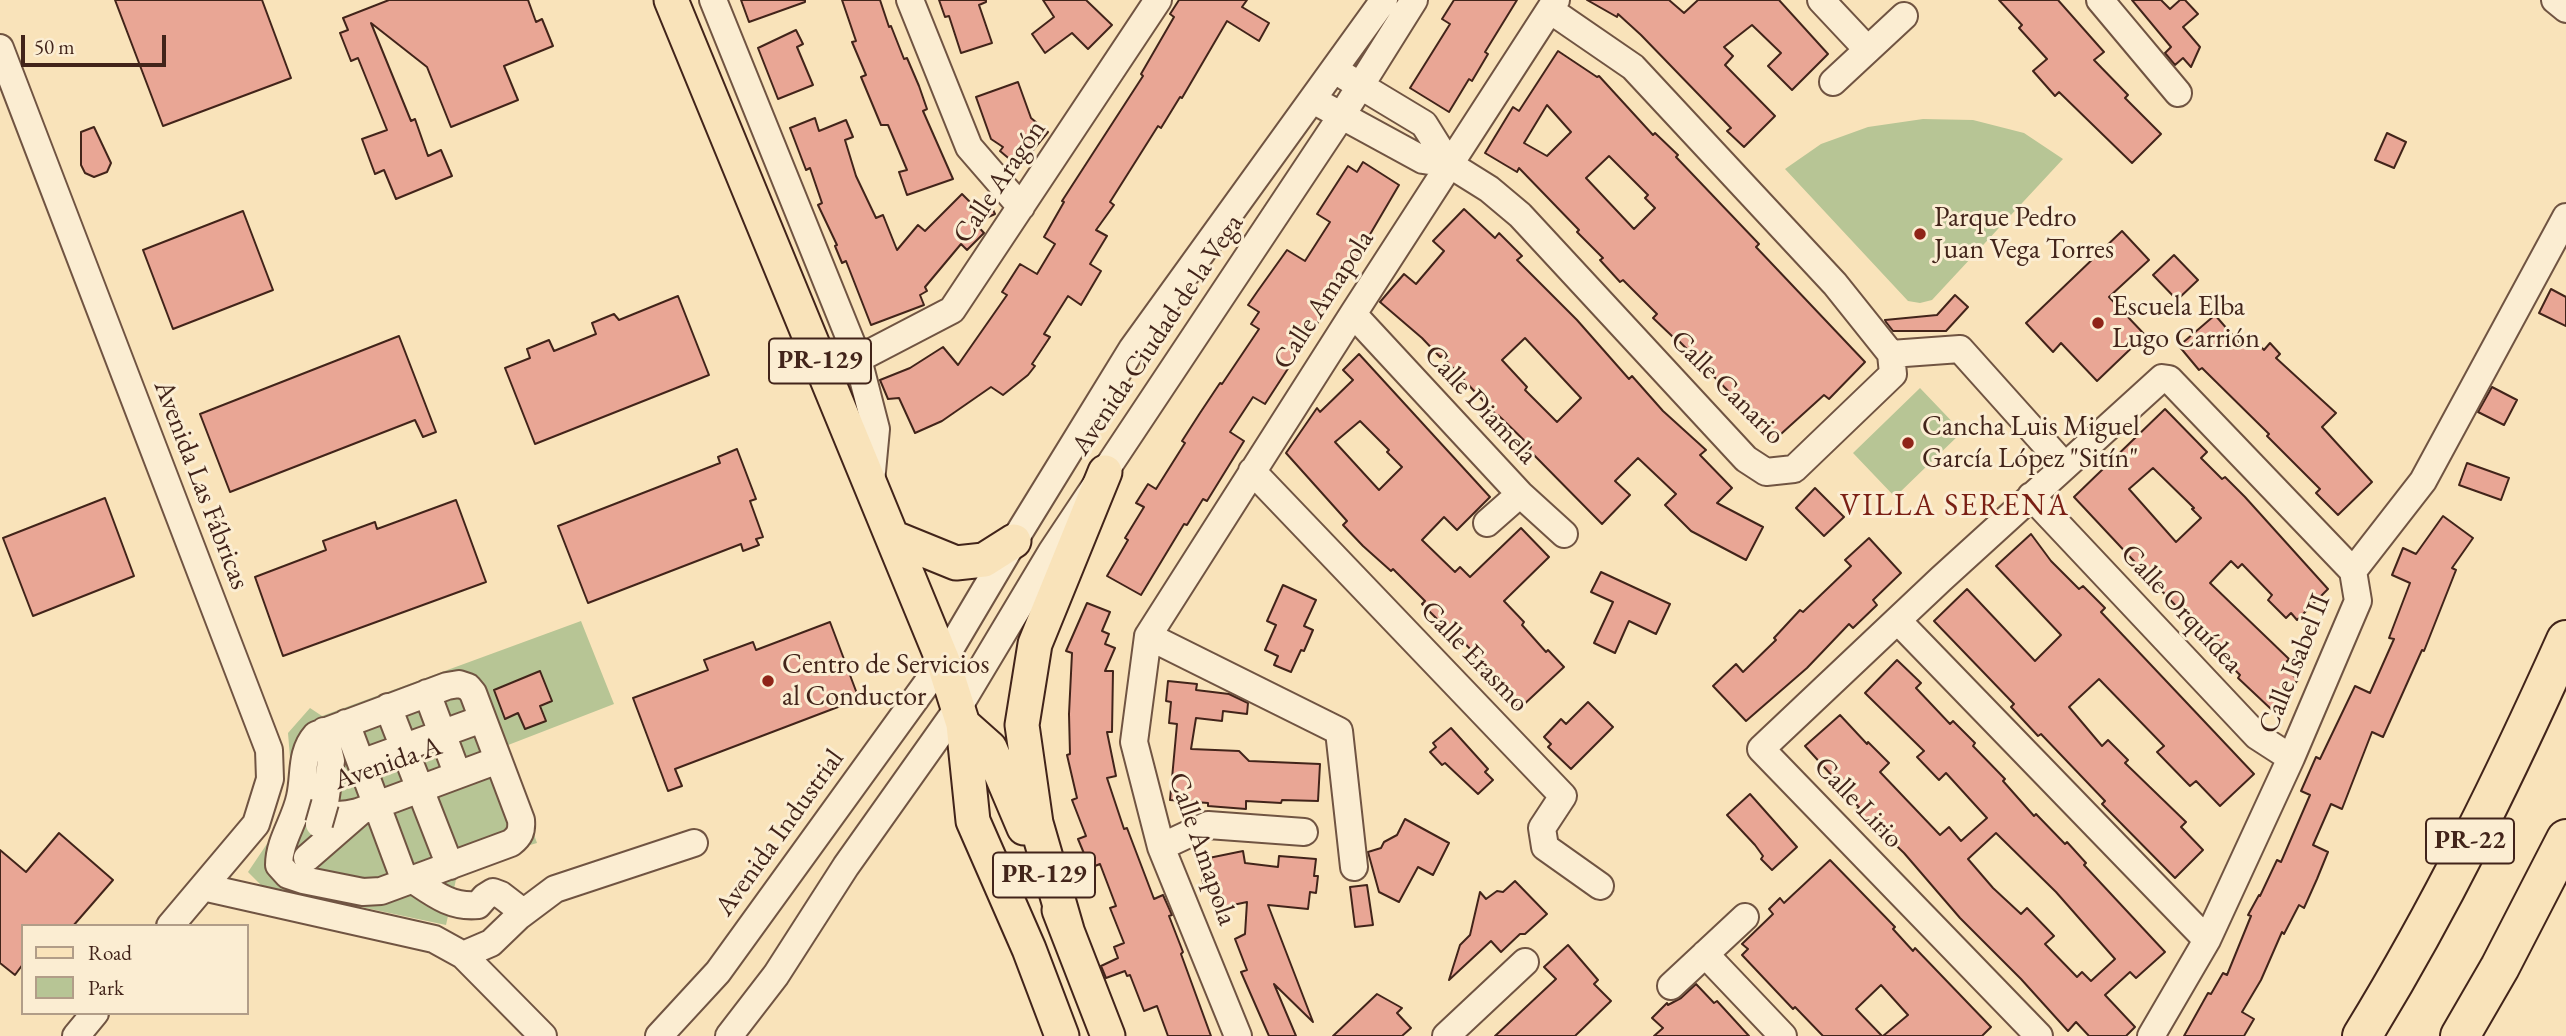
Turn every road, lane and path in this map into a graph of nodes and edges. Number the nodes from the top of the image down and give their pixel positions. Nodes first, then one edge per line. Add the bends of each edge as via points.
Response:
1 (671, 0) edge
2 (713, 0) edge
3 (910, 0) edge
4 (1384, 0) edge
5 (1414, 0) edge
6 (1821, 0) edge
7 (2100, 0) edge
8 (2555, 0) edge
9 (1156, 1) edge
10 (1553, 5) edge
11 (2566, 9) edge
12 (1904, 16) dead end
13 (0, 48) edge
14 (1867, 49) junction
15 (1335, 71) junction
16 (1833, 82) dead end
17 (1360, 86) junction
18 (2178, 93) dead end
19 (1313, 100) junction
20 (1342, 115) junction
21 (1449, 164) junction
22 (1021, 207) junction
23 (2566, 218) edge
24 (1353, 314) junction
25 (1891, 354) junction
26 (858, 359) junction
27 (824, 370) junction
28 (2064, 465) junction
29 (1252, 471) junction
30 (1105, 472) junction
31 (870, 482) junction
32 (1520, 494) junction
33 (2031, 496) junction
34 (1487, 523) dead end
35 (1564, 534) dead end
36 (892, 537) junction
37 (1014, 541) junction
38 (2353, 571) junction
39 (1898, 621) junction
40 (1148, 636) junction
41 (2566, 640) edge
42 (943, 661) junction
43 (427, 693) junction
44 (388, 708) junction
45 (960, 716) junction
46 (482, 719) junction
47 (335, 727) junction
48 (442, 733) junction
49 (404, 747) junction
50 (2291, 758) junction
51 (498, 760) junction
52 (361, 763) junction
53 (457, 774) junction
54 (419, 788) junction
55 (298, 806) junction
56 (369, 807) junction
57 (324, 809) junction
58 (1304, 832) dead end
59 (2566, 839) edge
60 (694, 843) dead end
61 (1161, 846) junction
62 (450, 866) junction
63 (1354, 867) dead end
64 (305, 869) junction
65 (409, 880) junction
66 (1600, 886) dead end
67 (203, 887) junction
68 (523, 912) junction
69 (1745, 917) dead end
70 (172, 924) edge
71 (1067, 930) junction
72 (2207, 940) junction
73 (1705, 954) junction
74 (463, 955) junction
75 (1525, 962) dead end
76 (1671, 986) dead end
77 (93, 1015) edge
78 (76, 1036) edge
79 (542, 1036) edge
80 (659, 1036) edge
81 (729, 1036) edge
82 (1062, 1036) edge
83 (1108, 1036) edge
84 (1238, 1036) edge
85 (1446, 1036) edge
86 (1783, 1036) edge
87 (2039, 1036) edge
88 (2151, 1036) edge
89 (2362, 1036) edge
90 (2460, 1036) edge

1 - 27 main road, PR-129
2 - 26 street
3 - 22 street via 969,147
4 - 15 street, Avenida Ciudad de la Vega
5 - 17 street, Avenida Ciudad de la Vega
6 - 14 street
7 - 18 street
8 - 11 street
9 - 22 street, Calle Aragón
10 - 21 street, Calle Amapola
10 - 25 street via 1633,67 1835,284
12 - 14 street
13 - 67 street, Avenida Las Fábricas via 269,750 270,779 256,824
14 - 16 street
15 - 17 street
15 - 19 street, Avenida Ciudad de la Vega
17 - 20 street, Avenida Ciudad de la Vega
17 - 21 street via 1424,124
19 - 20 street, Calle Canario
19 - 37 street, Avenida Ciudad de la Vega via 1132,349
20 - 21 street, Calle Canario via 1423,160
20 - 30 street, Avenida Ciudad de la Vega
21 - 24 street, Calle Amapola
21 - 25 street, Calle Canario via 1489,188 1520,215 1746,459 1766,472 1794,469 1804,460 1893,374
22 - 26 street, Calle Aragón via 952,310
23 - 38 street, Calle Isabel II via 2423,481
24 - 29 street, Calle Amapola
24 - 32 street, Calle Diamela
25 - 28 street via 1960,349
26 - 27 street, Calle Aragón
26 - 31 street via 876,429
27 - 31 main road, PR-129
28 - 33 street, Calle Lirio
28 - 38 street, Calle Lirio via 2162,379 2169,379
29 - 40 street, Calle Amapola
29 - 66 street, Calle Erasmo via 1563,796 1542,828 1545,847
30 - 45 street, Avenida Ciudad de la Vega via 1052,551
30 - 71 main road via 1035,644 1022,725 1036,823
31 - 36 main road, PR-129
32 - 34 street
32 - 35 street, Calle Diamela
33 - 39 street, Calle Lirio
33 - 50 street, Calle Orquídea via 2258,736
36 - 37 main road via 956,563 984,560
36 - 42 main road, PR-129
37 - 42 street, Avenida Ciudad de la Vega
38 - 50 street, Calle Isabel II via 2358,601
39 - 72 street
39 - 87 street, Calle Lirio via 1761,749
40 - 61 street, Calle Amapola via 1134,741
40 - 63 street via 1339,731
41 - 89 highway, PR-22 via 2458,865
42 - 45 main road, PR-129
42 - 80 street, Avenida Industrial via 726,961
43 - 44 street
43 - 46 street via 459,684 468,687
43 - 48 street
44 - 47 street
44 - 49 street
45 - 71 main road, PR-129 via 990,748
45 - 81 street via 846,866 776,975
45 - 82 main road, PR-129 via 974,821
46 - 48 street
46 - 51 street
47 - 52 street
47 - 55 street via 316,734 305,753
47 - 57 street
48 - 49 street
48 - 53 street
49 - 52 street
49 - 54 street
50 - 72 street, Calle Isabel II
51 - 53 street, Avenida A
51 - 62 street via 520,820 519,838
52 - 56 street
53 - 54 street, Avenida A
54 - 56 street, Avenida A
54 - 62 street
55 - 57 street, Avenida A
55 - 64 street via 279,851 279,865 288,875
56 - 57 street, Avenida A via 339,817
56 - 64 street
56 - 65 street
57 - 64 street
58 - 61 street via 1208,825
59 - 90 highway, PR-22
60 - 68 street via 555,889
61 - 84 street, Calle Amapola
62 - 65 street
64 - 65 street via 363,892 381,891
65 - 68 street via 451,904 478,905 494,892
67 - 70 street, Avenida Las Fábricas
67 - 74 street via 434,939
68 - 74 street via 491,943
69 - 73 street
71 - 83 main road, PR-129
72 - 88 street, Calle Isabel II
73 - 76 street
73 - 86 street
74 - 79 street
75 - 85 street
77 - 78 street

